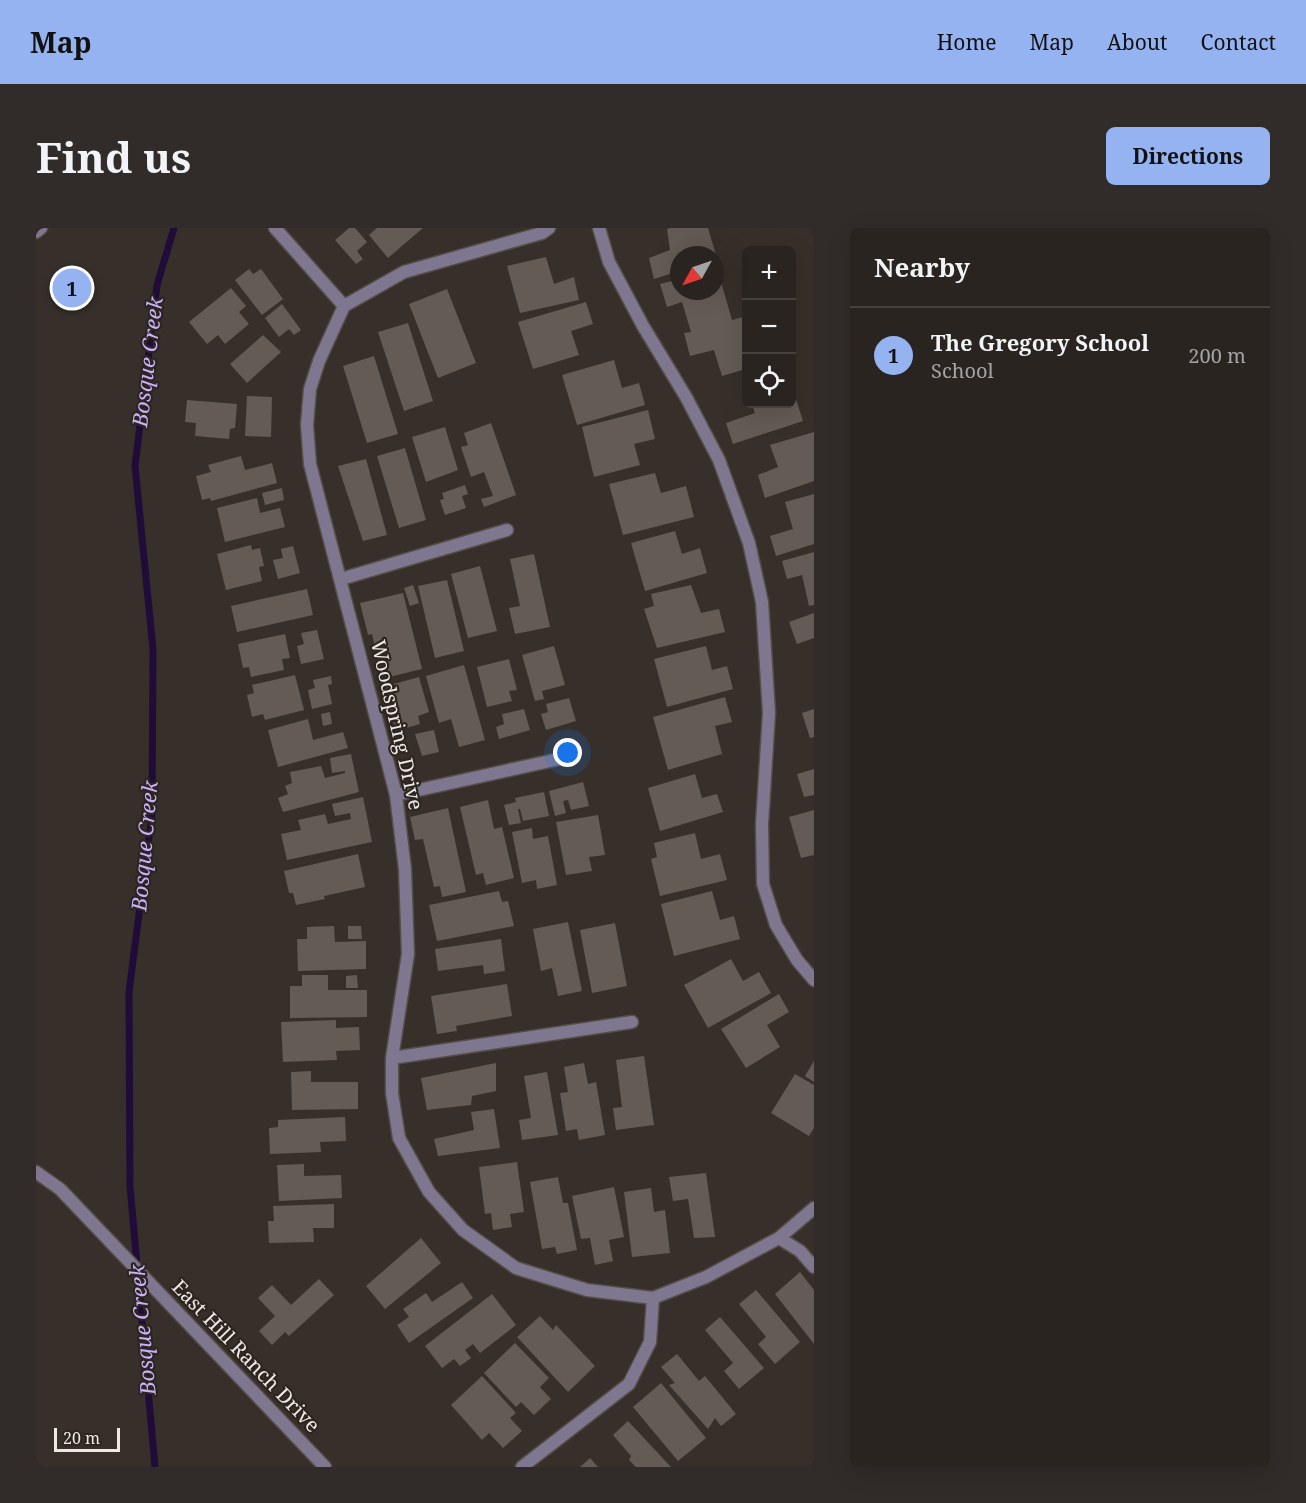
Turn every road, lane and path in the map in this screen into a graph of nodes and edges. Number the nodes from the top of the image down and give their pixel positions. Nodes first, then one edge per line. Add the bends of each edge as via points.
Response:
1 (41, 228) edge
2 (275, 228) edge
3 (549, 228) edge
4 (599, 228) edge
5 (36, 232) edge
6 (344, 306) junction
7 (507, 530) dead end
8 (341, 579) junction
9 (568, 757) dead end
10 (396, 795) junction
11 (814, 980) edge
12 (632, 1022) dead end
13 (392, 1059) junction
14 (36, 1172) edge
15 (814, 1208) edge
16 (779, 1238) junction
17 (814, 1267) edge
18 (652, 1298) junction
19 (325, 1467) edge
20 (522, 1467) edge

1 - 5 street
2 - 6 street
3 - 6 street via 404,272
4 - 11 street via 609,262 718,460 749,543 762,602 769,713 762,824 763,884 776,925
6 - 8 street, Woodspring Drive via 310,389 307,425 310,464
7 - 8 street
8 - 10 street, Woodspring Drive
9 - 10 street
10 - 13 street, Woodspring Drive via 405,869 408,954
12 - 13 street
13 - 18 street, Woodspring Drive via 392,1093 399,1138 429,1192 463,1230 516,1268 587,1290
14 - 19 street, East Hill Ranch Drive via 60,1189
15 - 16 street
16 - 17 street via 800,1251
16 - 18 street via 706,1277
18 - 20 street via 650,1342 629,1384

